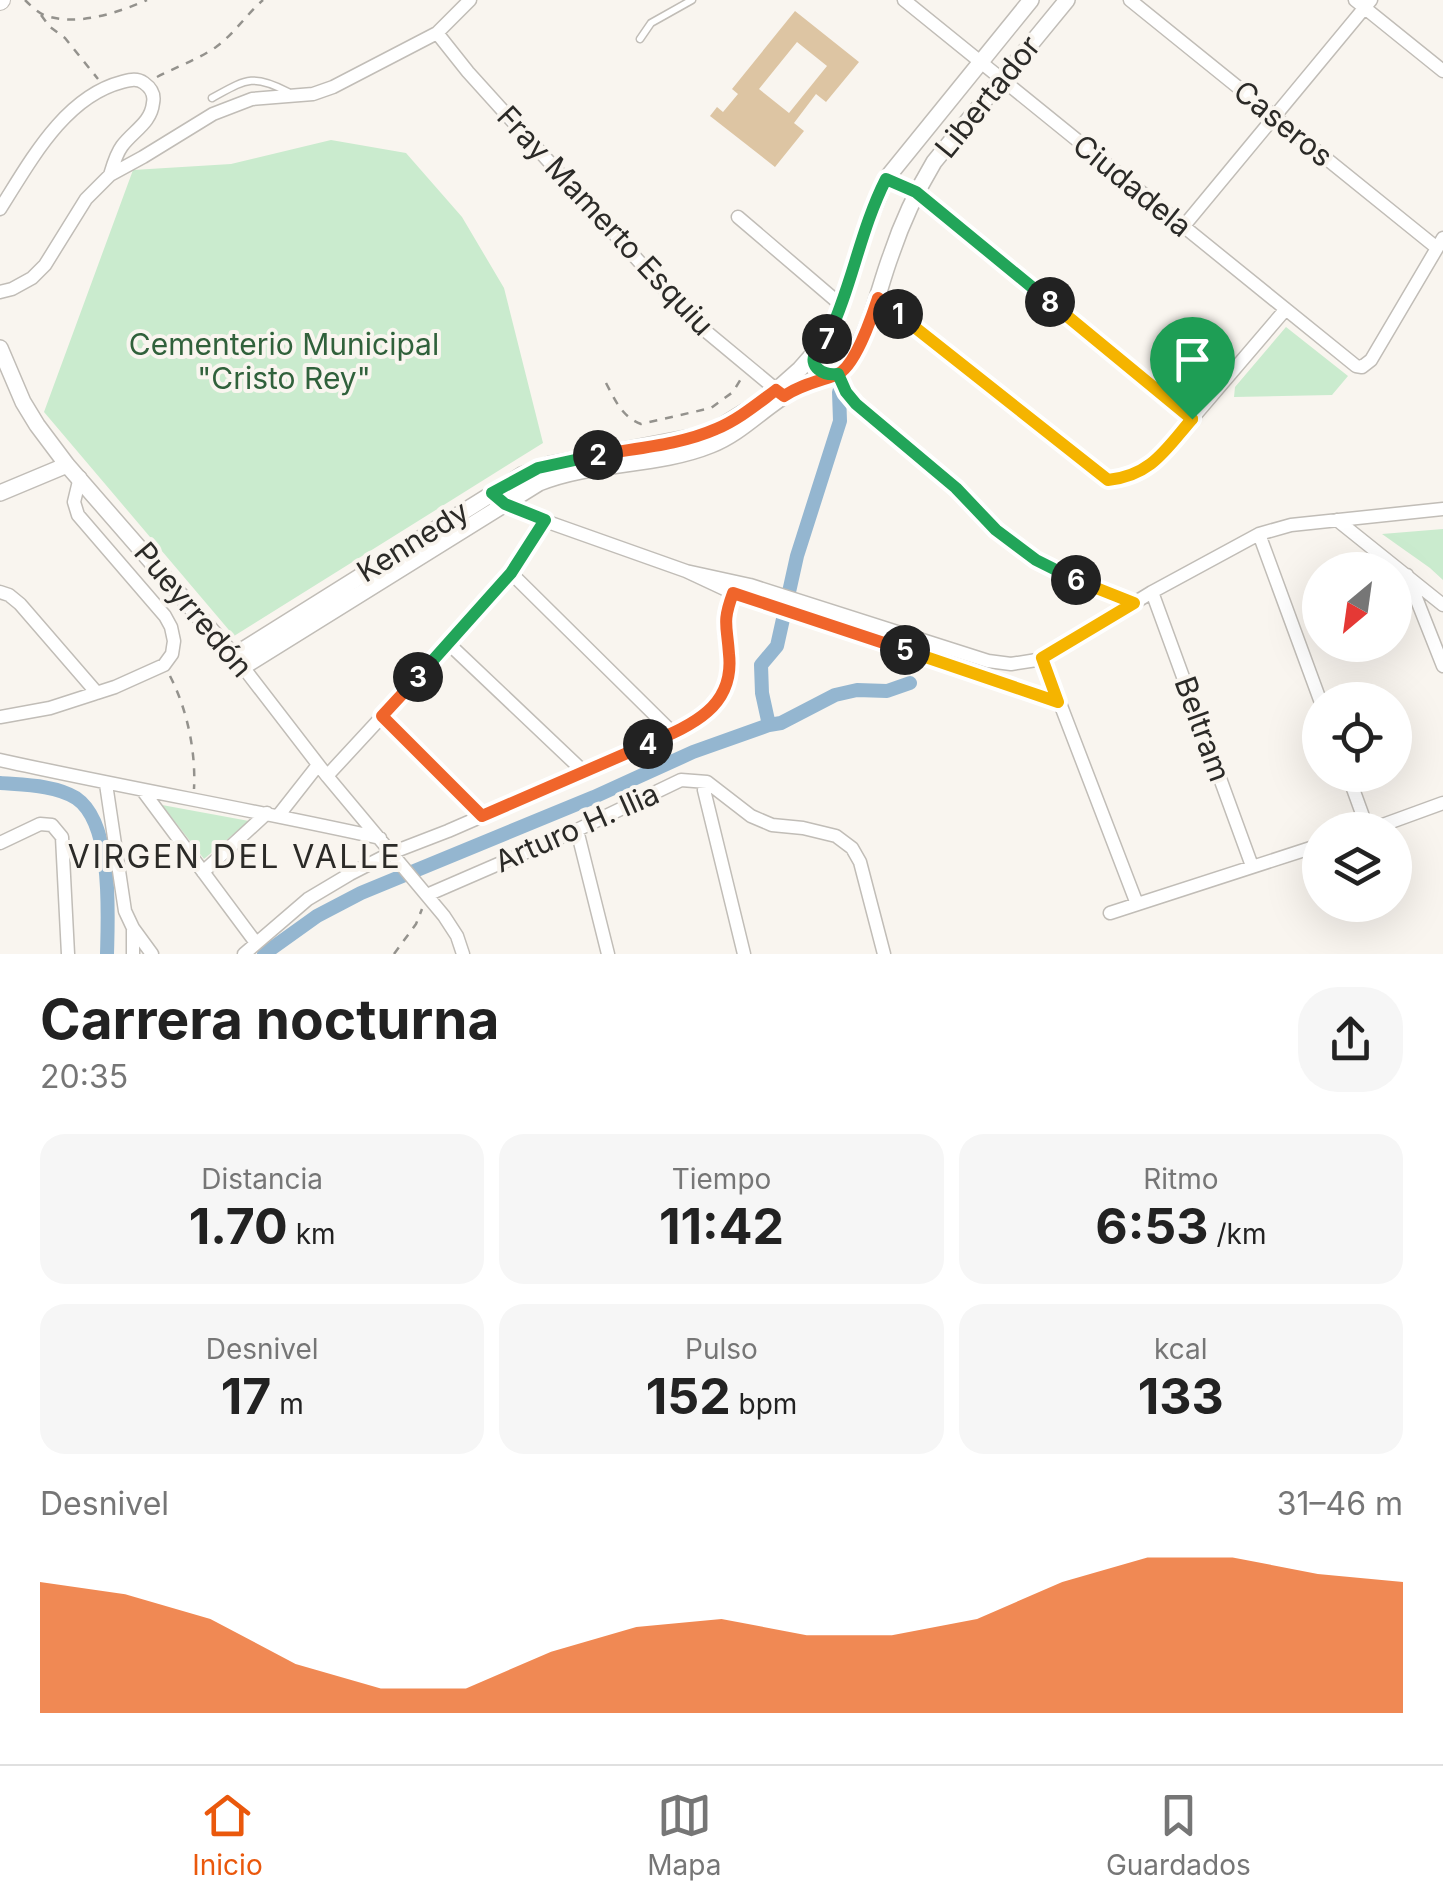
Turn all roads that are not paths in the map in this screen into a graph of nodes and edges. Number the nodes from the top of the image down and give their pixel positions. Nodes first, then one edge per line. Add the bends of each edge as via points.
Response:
1 (470, 0) edge
2 (692, 0) edge
3 (904, 0) edge
4 (1031, 0) edge
5 (1067, 0) edge
6 (1130, 0) edge
7 (1364, 2) edge
8 (438, 33) junction
9 (640, 39) dead end
10 (980, 62) junction
11 (1443, 71) edge
12 (1002, 80) junction
13 (292, 94) junction
14 (212, 98) dead end
15 (1275, 118) junction
16 (110, 174) junction
17 (886, 179) junction
18 (916, 192) junction
19 (0, 209) edge
20 (738, 217) dead end
21 (1183, 227) junction
22 (1440, 243) edge
23 (0, 292) edge
24 (878, 298) junction
25 (841, 304) junction
26 (1285, 310) junction
27 (0, 348) edge
28 (819, 348) junction
29 (838, 371) junction
30 (780, 393) junction
31 (1192, 419) junction
32 (67, 465) junction
33 (80, 478) junction
34 (2, 489) edge
35 (492, 493) junction
36 (505, 504) junction
37 (1443, 509) edge
38 (545, 520) junction
39 (1337, 520) junction
40 (1259, 534) junction
41 (1378, 552) edge
42 (511, 573) junction
43 (1412, 578) edge
44 (1412, 587) edge
45 (0, 592) edge
46 (743, 592) junction
47 (1152, 592) junction
48 (1134, 603) junction
49 (1443, 604) edge
50 (792, 605) junction
51 (449, 644) junction
52 (1042, 658) junction
53 (238, 662) junction
54 (1443, 666) edge
55 (1313, 682) edge
56 (97, 693) junction
57 (1058, 702) junction
58 (0, 716) edge
59 (382, 716) junction
60 (674, 733) junction
61 (0, 760) edge
62 (322, 770) junction
63 (584, 772) junction
64 (707, 782) junction
65 (106, 784) junction
66 (143, 791) junction
67 (1443, 804) edge
68 (272, 814) junction
69 (1412, 815) edge
70 (482, 816) junction
71 (577, 830) junction
72 (380, 838) junction
73 (0, 843) edge
74 (1302, 851) edge
75 (396, 858) junction
76 (1252, 866) junction
77 (203, 872) junction
78 (427, 894) junction
79 (1137, 904) junction
80 (1110, 913) dead end
81 (132, 928) junction
82 (256, 943) junction
83 (68, 954) edge
84 (133, 954) edge
85 (152, 954) edge
86 (244, 954) edge
87 (463, 954) edge
88 (608, 954) edge
89 (744, 954) edge
90 (884, 954) edge

1 - 8 street
2 - 9 lane via 651,23
3 - 10 street, Ciudadela
4 - 10 street, Libertador
5 - 12 street, Libertador
6 - 15 street, Caseros
7 - 11 street
7 - 15 street
8 - 13 street via 332,87
8 - 30 street, Fray Mamerto Esquiu via 682,309
10 - 12 street, Ciudadela
10 - 17 street, Libertador
12 - 18 street, Libertador
12 - 21 street, Ciudadela
13 - 14 lane via 246,80
13 - 16 street via 252,99 214,114
15 - 21 street
15 - 22 street, Caseros
16 - 19 street via 118,150 153,108 154,96 138,79 105,88 62,119
16 - 23 street via 45,265
17 - 18 street
17 - 25 street, Libertador
18 - 24 street, Libertador
18 - 31 street
20 - 25 street
21 - 26 street, Ciudadela
22 - 26 street, Ciudadela via 1362,367
24 - 29 street, Libertador via 864,337
24 - 31 street via 1108,480 1144,470
25 - 28 street, Libertador
26 - 31 street
27 - 32 street, Pueyrredón via 23,402
28 - 29 street via 817,368
28 - 29 street via 833,342 843,347 848,356
28 - 30 street, Kennedy
29 - 30 street, Kennedy
29 - 48 street via 856,404 996,530 1036,560
30 - 35 street, Kennedy via 717,429 551,464
30 - 36 street, Kennedy via 712,445 557,476
32 - 33 street, Pueyrredón
32 - 34 street
33 - 53 street, Pueyrredón
33 - 56 street via 78,515 165,616 174,641 164,665
35 - 36 street
35 - 53 street, Kennedy
36 - 38 street
36 - 53 street, Kennedy
37 - 39 street
38 - 42 street
38 - 46 street
39 - 40 street
39 - 41 street
40 - 47 street
40 - 55 street
42 - 51 street
42 - 60 street
43 - 49 street
44 - 54 street
45 - 56 street via 20,604
46 - 50 street
46 - 60 street via 726,613 729,675 721,698
47 - 48 street
47 - 76 street, Beltram
48 - 52 street
50 - 52 street via 988,661
50 - 57 street
51 - 59 street
51 - 63 street
52 - 57 street
53 - 62 street, Pueyrredón
56 - 58 street
57 - 79 street
59 - 62 street
59 - 70 street
60 - 63 street
61 - 65 street
62 - 68 street
62 - 72 street, Pueyrredón
63 - 70 street
64 - 71 street, Arturo H. Ilia via 681,780
64 - 89 street
64 - 90 street via 751,816 836,836 852,848
65 - 66 street
65 - 81 street
66 - 68 street
66 - 77 street
67 - 69 street
68 - 72 street
68 - 77 street
70 - 75 street
71 - 78 street, Arturo H. Ilia
71 - 88 street
72 - 75 street, Pueyrredón
73 - 83 street via 40,824 52,825 62,838
74 - 76 street
75 - 78 street, Pueyrredón
75 - 82 street via 350,874
76 - 79 street
77 - 82 street
78 - 87 street
79 - 80 street
81 - 84 street
81 - 85 street
82 - 86 street

